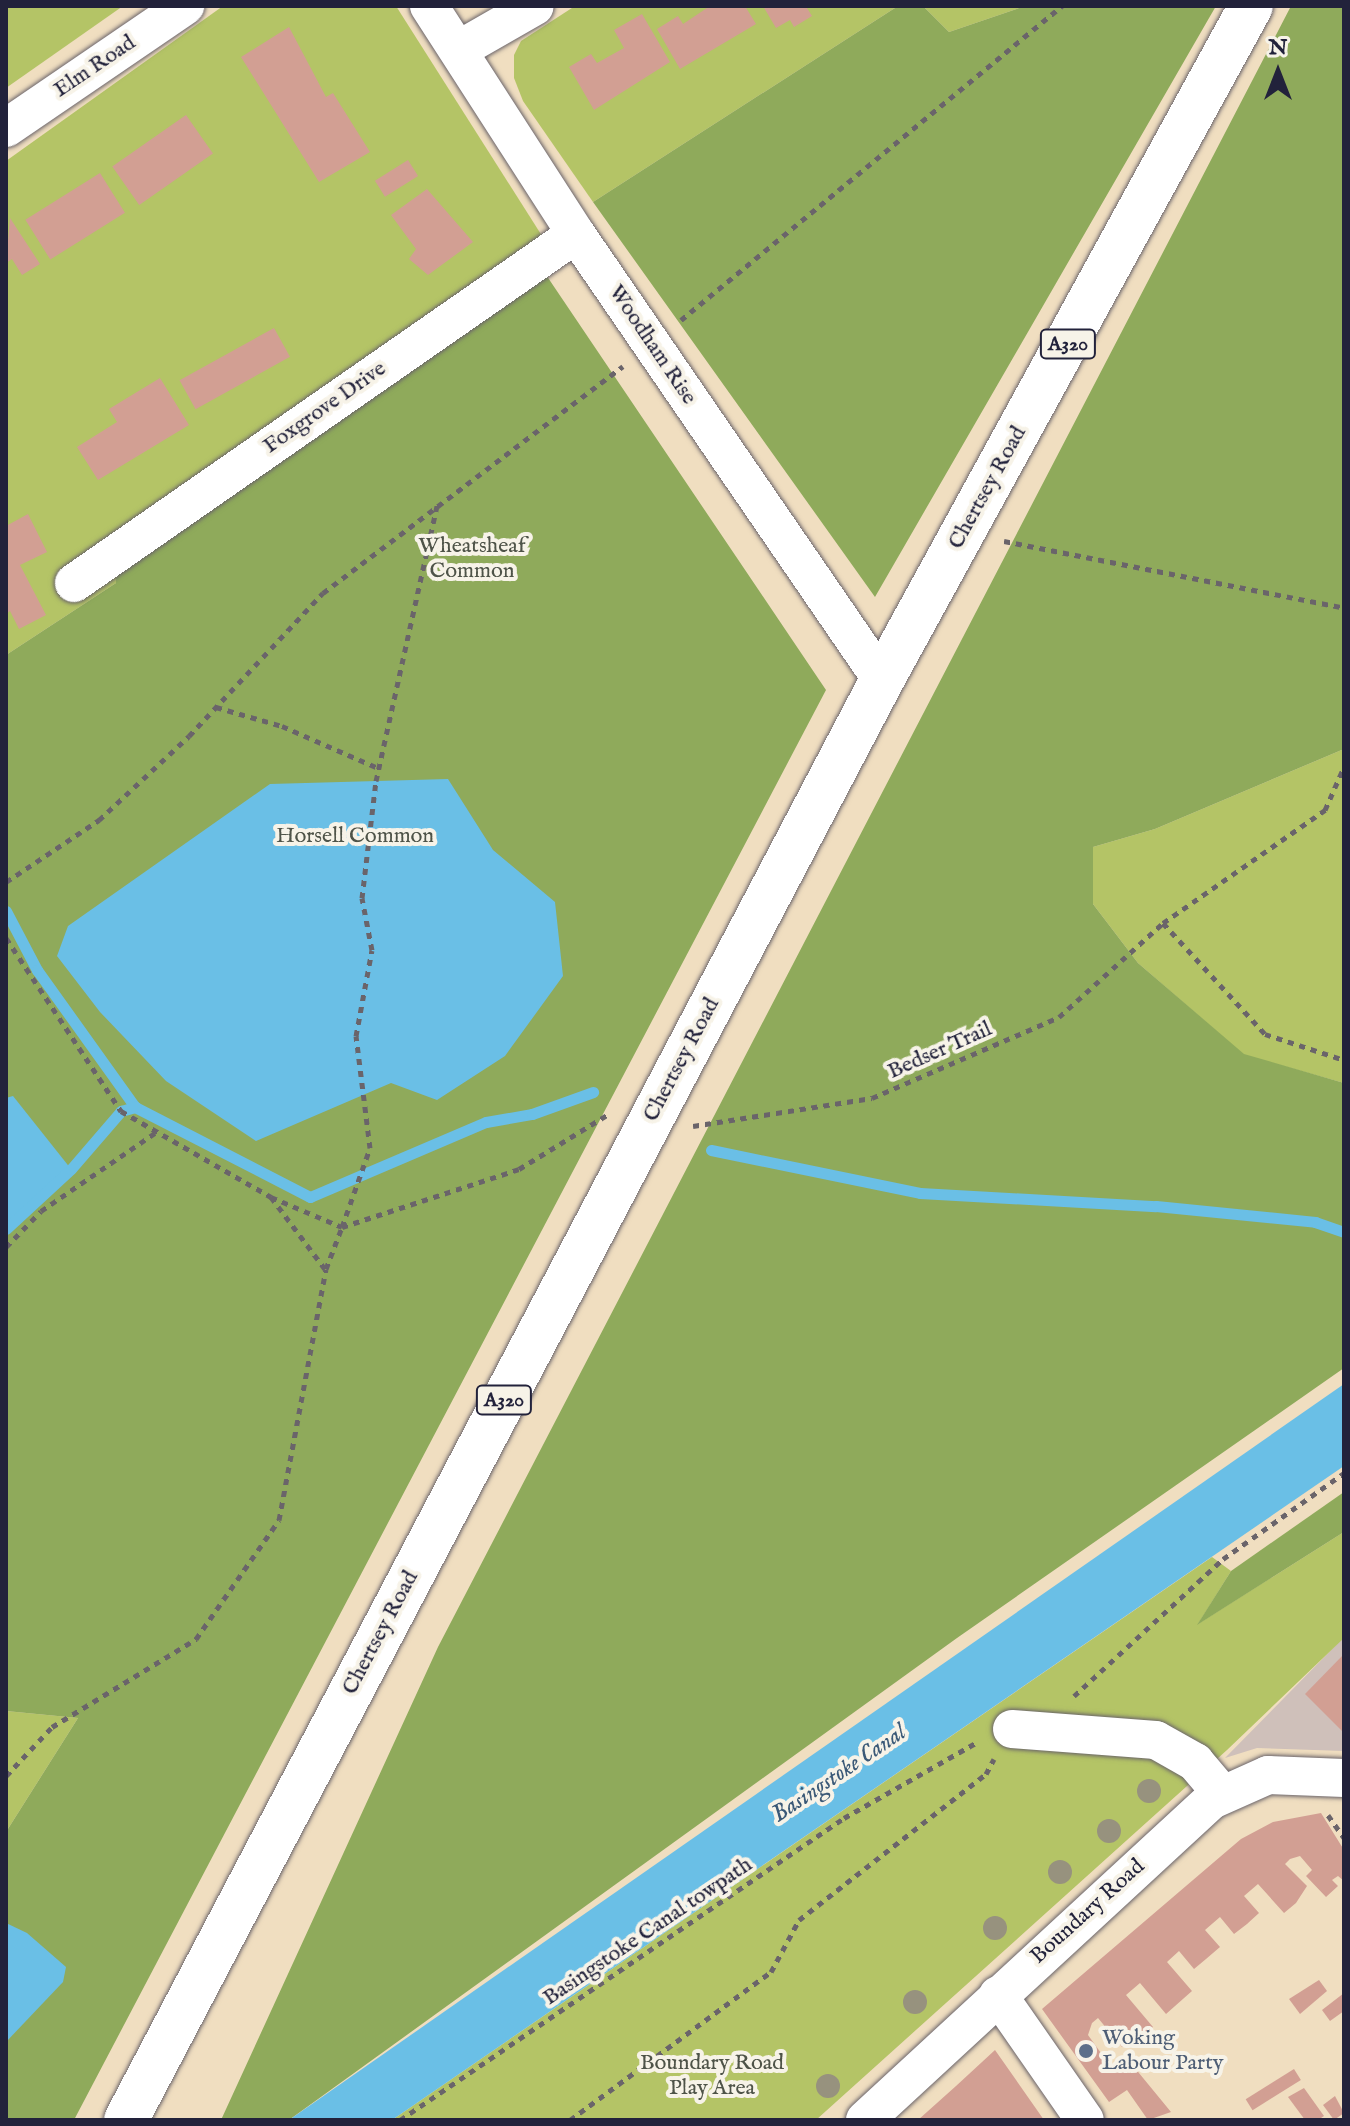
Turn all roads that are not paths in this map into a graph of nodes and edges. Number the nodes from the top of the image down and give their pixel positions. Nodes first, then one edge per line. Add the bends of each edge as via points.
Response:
1 (185, 6) edge
2 (429, 6) edge
3 (535, 6) edge
4 (1251, 6) edge
5 (460, 49) junction
6 (6, 128) edge
7 (576, 234) junction
8 (74, 583) dead end
9 (882, 680) junction
10 (1012, 1729) road end
11 (1333, 1792) edge
12 (1222, 1794) junction
13 (998, 1995) junction
14 (126, 2120) edge
15 (865, 2120) edge
16 (1085, 2120) edge

1 - 6 street, Elm Road
2 - 5 street, Woodham Rise
3 - 5 street
4 - 9 main road, Chertsey Road / A320
5 - 7 street, Woodham Rise
7 - 8 street, Foxgrove Drive
7 - 9 street, Woodham Rise
9 - 14 main road, Chertsey Road / A320
10 - 12 street via 1156,1740 1195,1762
11 - 12 street, Boundary Road via 1268,1775
12 - 13 street, Boundary Road
13 - 15 street, Boundary Road
13 - 16 street

